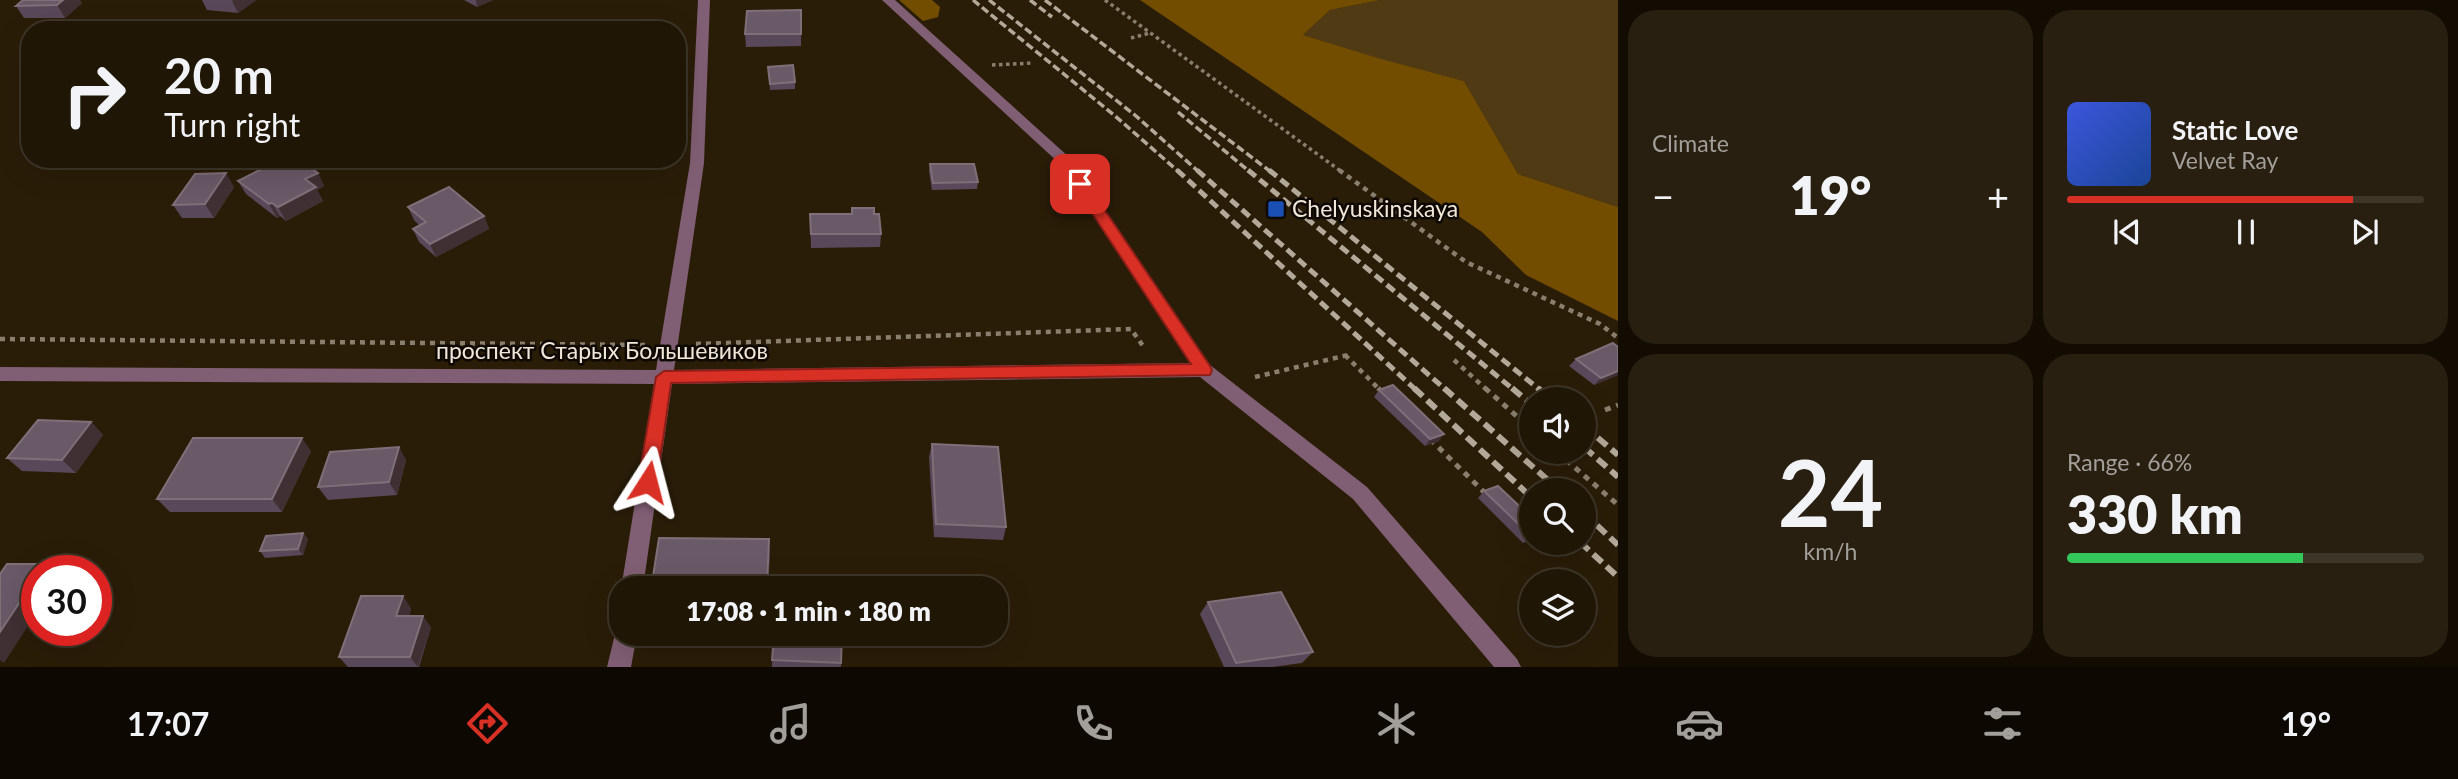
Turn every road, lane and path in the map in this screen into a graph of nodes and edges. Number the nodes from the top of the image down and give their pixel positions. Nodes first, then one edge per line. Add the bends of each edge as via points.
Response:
1 (704, 0) edge
2 (888, 0) edge
3 (1105, 0) edge
4 (1151, 33) junction
5 (1131, 38) dead end
6 (1033, 63) dead end
7 (1014, 65) dead end
8 (1618, 338) edge
9 (0, 339) edge
10 (669, 345) junction
11 (1352, 354) dead end
12 (1345, 355) junction
13 (1454, 360) dead end
14 (1159, 370) junction
15 (1204, 370) junction
16 (0, 374) edge
17 (664, 377) junction
18 (1224, 385) junction
19 (1387, 397) edge
20 (1618, 404) edge
21 (1605, 410) dead end
22 (1519, 418) edge
23 (1425, 434) edge
24 (1571, 464) edge
25 (1490, 498) edge
26 (1618, 505) edge
27 (634, 576) edge
28 (623, 646) edge
29 (619, 667) edge
30 (1509, 667) edge

1 - 10 street via 696,163
2 - 15 street via 1065,161
3 - 4 path
4 - 5 path
4 - 8 path via 1466,262 1600,324
6 - 7 path
9 - 10 path
10 - 14 path via 1130,329
10 - 17 street
11 - 12 path
12 - 18 path
12 - 19 path
13 - 22 path
14 - 15 street, проспект Старых Большевиков
14 - 17 street, проспект Старых Большевиков
15 - 18 street
16 - 17 street, проспект Старых Большевиков
17 - 27 street
18 - 30 street via 1360,493
20 - 21 path
23 - 25 path
24 - 26 path
28 - 29 street

